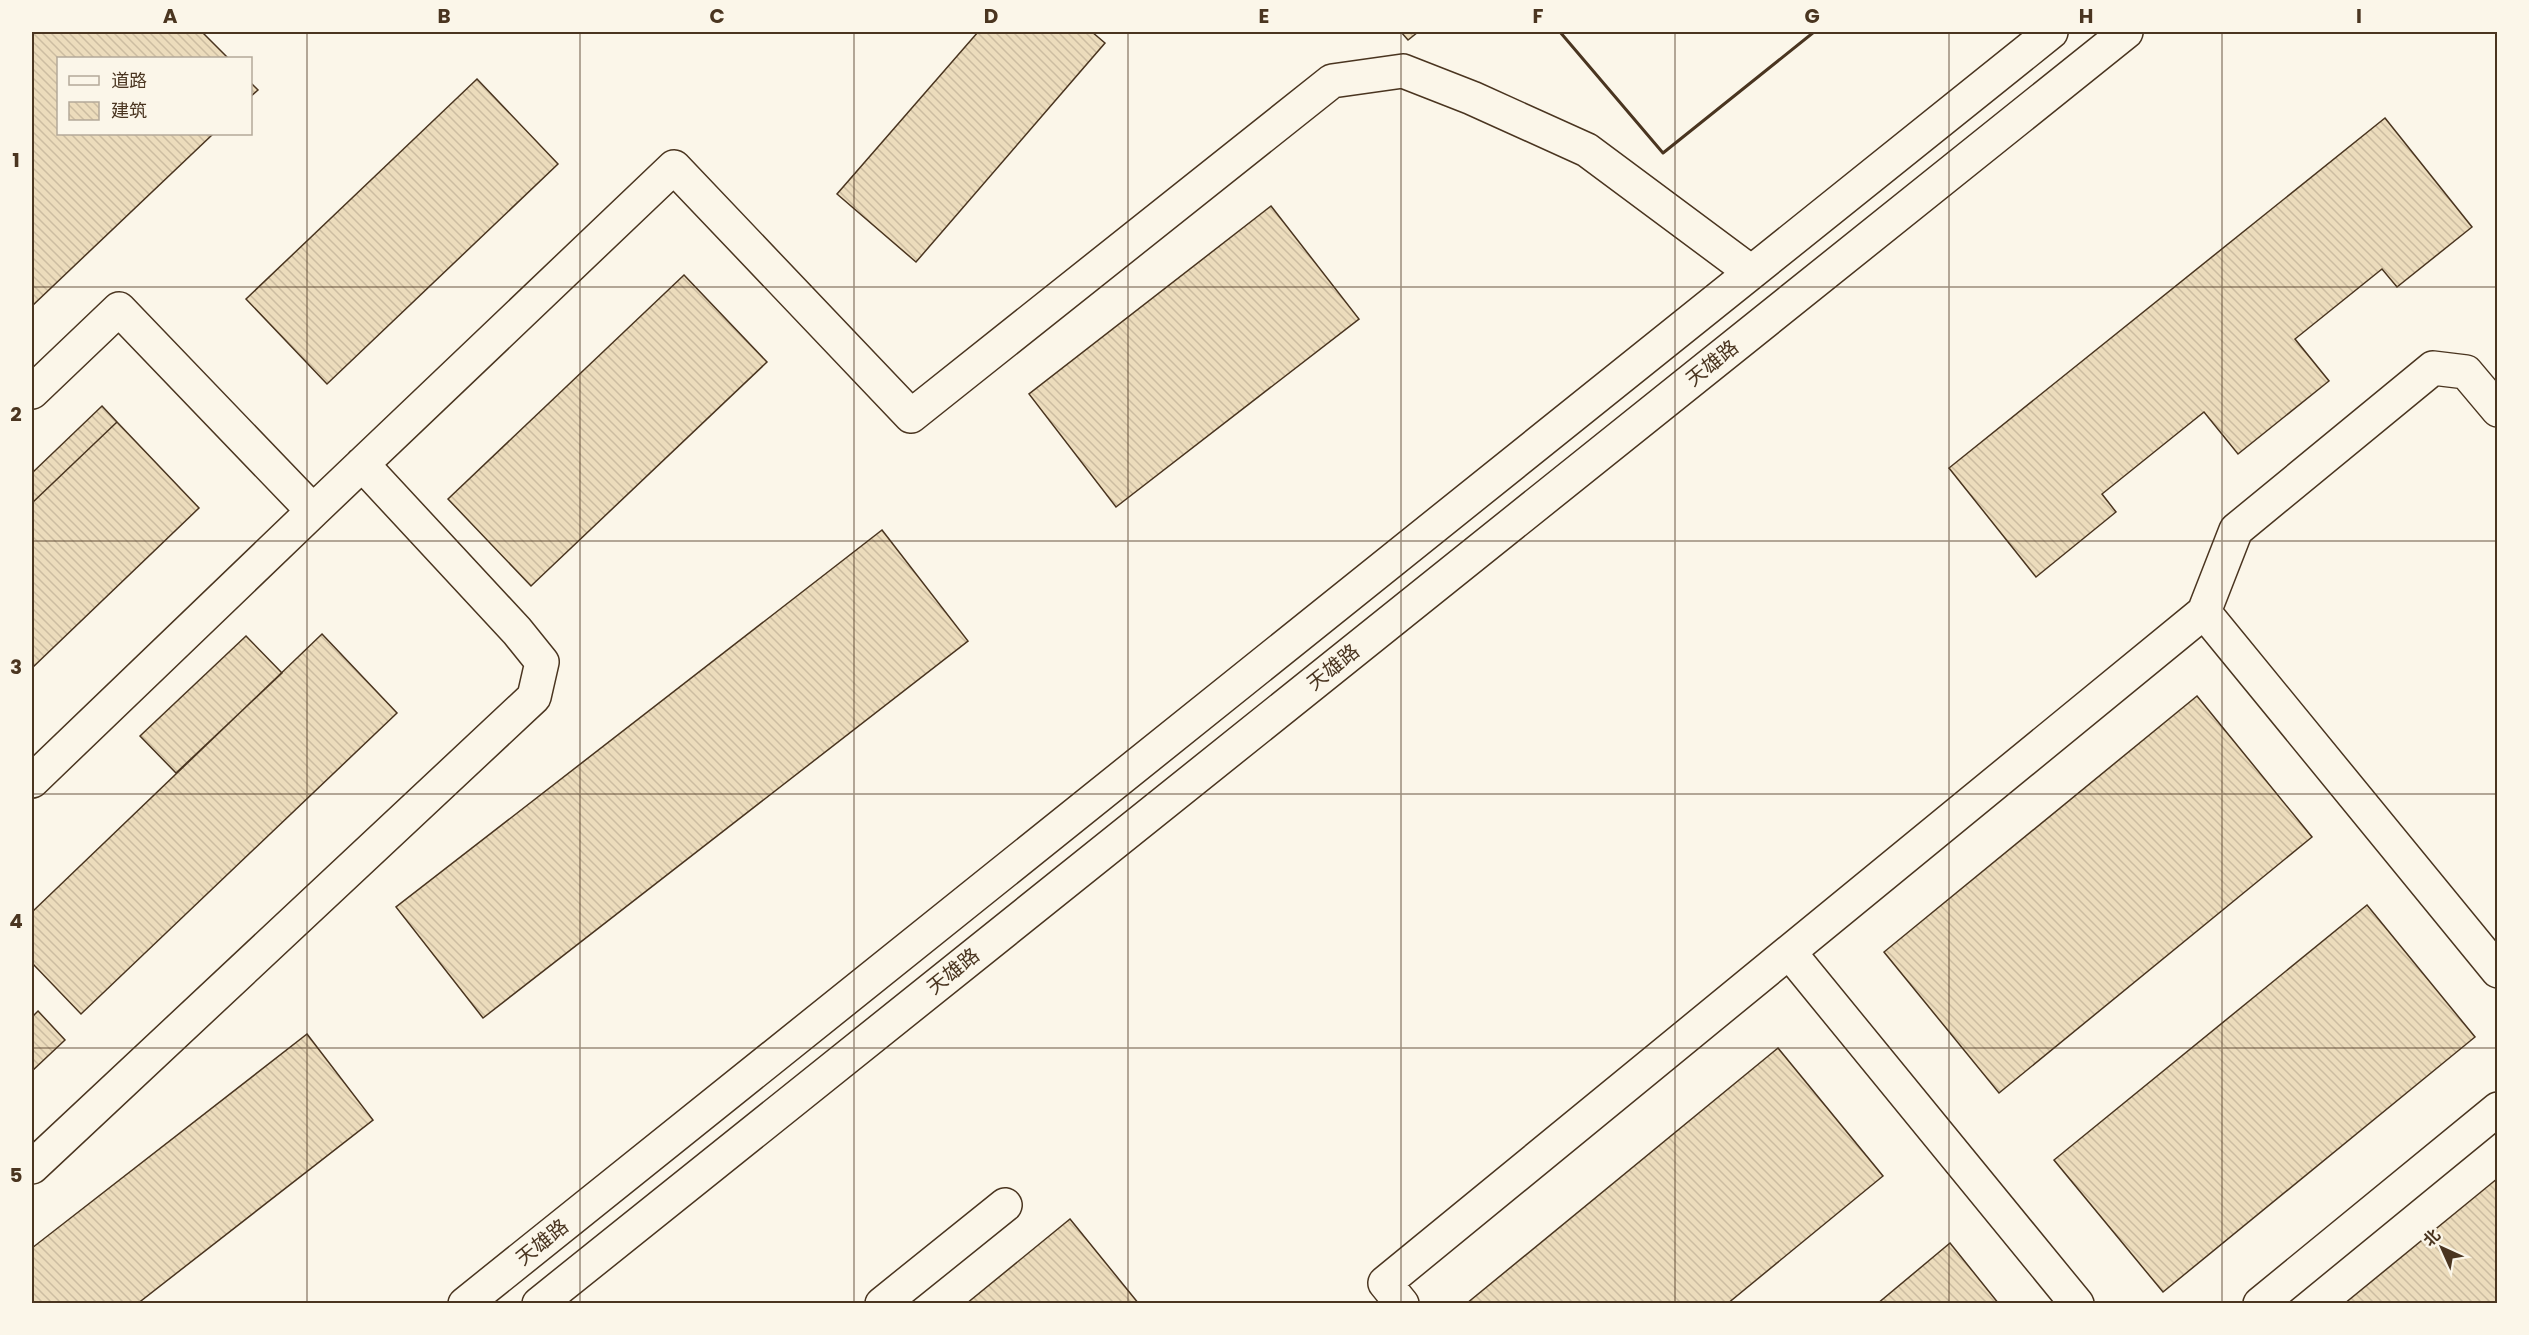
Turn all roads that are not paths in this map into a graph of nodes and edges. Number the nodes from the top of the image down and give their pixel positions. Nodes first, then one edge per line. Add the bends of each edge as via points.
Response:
1 (2051, 32) edge
2 (2126, 32) edge
3 (1750, 273) junction
4 (32, 392) edge
5 (2498, 410) edge
6 (362, 464) junction
7 (313, 511) junction
8 (2204, 612) junction
9 (32, 782) edge
10 (1789, 952) junction
11 (2498, 971) edge
12 (2498, 1109) edge
13 (32, 1167) edge
14 (1005, 1204) dead end
15 (465, 1304) edge
16 (539, 1304) edge
17 (882, 1304) edge
18 (1402, 1304) edge
19 (2077, 1304) edge
20 (2260, 1304) edge

1 - 3 main road, 天雄路
2 - 16 main road, 天雄路
3 - 6 main road via 1587,150 1403,72 1332,81 910,416 674,167
3 - 15 main road, 天雄路
4 - 7 main road via 119,309
5 - 8 main road via 2466,372 2433,369 2236,530
6 - 7 main road
6 - 13 main road via 542,662 534,697
7 - 9 main road
8 - 10 main road
8 - 11 main road
10 - 18 main road via 1385,1283
10 - 19 main road
12 - 20 main road
14 - 17 main road

